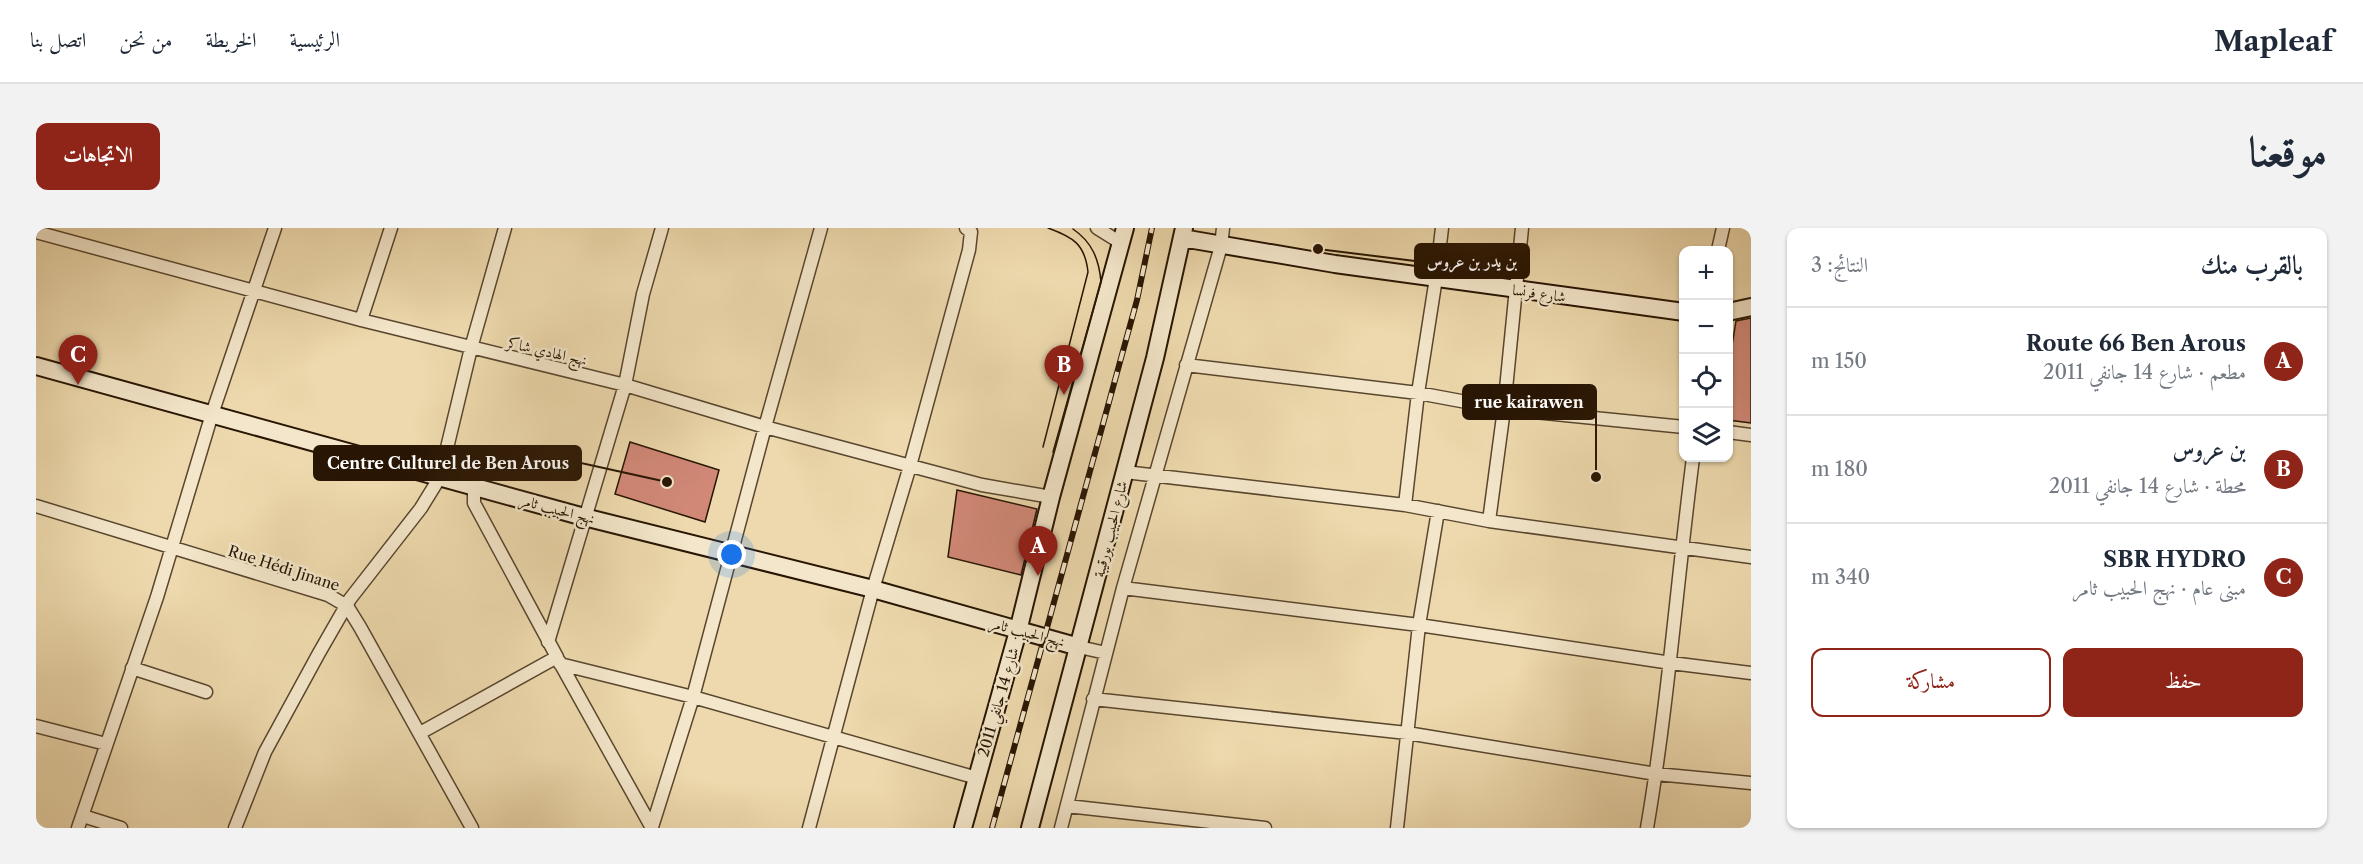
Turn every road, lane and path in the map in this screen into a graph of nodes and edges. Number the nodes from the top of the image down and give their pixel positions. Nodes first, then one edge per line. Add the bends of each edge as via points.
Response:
1 (275, 228) edge
2 (391, 228) edge
3 (505, 228) edge
4 (662, 228) edge
5 (821, 228) edge
6 (966, 228) edge
7 (1097, 228) edge
8 (1223, 228) edge
9 (1442, 228) edge
10 (1522, 228) edge
11 (1722, 228) edge
12 (36, 232) edge
13 (1183, 233) edge
14 (1123, 235) edge
15 (1221, 246) junction
16 (1719, 246) edge
17 (1436, 278) junction
18 (254, 290) junction
19 (1515, 290) junction
20 (1751, 307) edge
21 (1679, 311) edge
22 (1733, 311) edge
23 (361, 320) junction
24 (471, 348) junction
25 (1186, 365) junction
26 (36, 366) edge
27 (625, 385) junction
28 (1418, 393) junction
29 (1504, 409) junction
30 (212, 414) junction
31 (765, 427) junction
32 (1679, 427) edge
33 (1733, 433) edge
34 (1751, 435) edge
35 (1692, 462) edge
36 (910, 466) junction
37 (1125, 472) junction
38 (1156, 476) junction
39 (440, 477) junction
40 (474, 487) junction
41 (1051, 497) junction
42 (1405, 505) junction
43 (36, 506) edge
44 (1438, 511) junction
45 (584, 517) junction
46 (1489, 521) junction
47 (1681, 548) junction
48 (172, 549) junction
49 (733, 554) junction
50 (1751, 557) edge
51 (1123, 588) junction
52 (873, 589) junction
53 (347, 606) junction
54 (1419, 625) junction
55 (1018, 631) junction
56 (548, 642) junction
57 (1079, 646) junction
58 (1106, 653) junction
59 (559, 660) junction
60 (1671, 663) junction
61 (132, 668) junction
62 (1751, 673) edge
63 (206, 692) dead end
64 (693, 698) junction
65 (1094, 699) junction
66 (36, 726) edge
67 (420, 733) junction
68 (1407, 733) junction
69 (833, 738) junction
70 (106, 744) junction
71 (1656, 774) junction
72 (977, 778) junction
73 (1751, 783) edge
74 (1067, 806) junction
75 (80, 822) edge
76 (121, 828) edge
77 (235, 828) edge
78 (472, 828) edge
79 (652, 828) edge
80 (809, 828) edge
81 (963, 828) edge
82 (1030, 828) edge
83 (1061, 828) edge
84 (1265, 828) edge
85 (1397, 828) edge
86 (1647, 828) edge

1 - 18 street
2 - 23 street
3 - 24 street
4 - 27 street via 643,294
5 - 31 street
6 - 36 street via 971,232 969,250
7 - 14 street
8 - 15 street
9 - 17 street
10 - 19 street
11 - 16 street
12 - 18 street, نهج الهادي شاكر
13 - 15 street, شارع فرنسا
13 - 37 street, شارع الحبيب بورقيبة
14 - 41 street, شارع 14 جانفي 2011
15 - 17 street, شارع فرنسا
15 - 25 street
17 - 19 street, شارع فرنسا
17 - 28 street
18 - 23 street, نهج الهادي شاكر
18 - 30 street
19 - 21 street, شارع فرنسا
19 - 29 street
20 - 22 street
23 - 24 street, نهج الهادي شاكر
24 - 27 street, نهج الهادي شاكر
24 - 39 street
25 - 28 street
25 - 38 street
26 - 30 street, نهج الحبيب ثامر
27 - 31 street, نهج الهادي شاكر
27 - 45 street
28 - 29 street
28 - 42 street
29 - 32 street
29 - 46 street
30 - 39 street, نهج الحبيب ثامر
30 - 48 street
31 - 36 street, نهج الهادي شاكر
31 - 49 street
33 - 34 street
35 - 47 street
36 - 41 street, نهج الهادي شاكر via 982,485
36 - 52 street
37 - 38 street
37 - 57 street, شارع الحبيب بورقيبة
38 - 42 street
38 - 51 street
39 - 40 street, نهج الحبيب ثامر
39 - 53 street
40 - 45 street, نهج الحبيب ثامر
40 - 56 street via 474,503
41 - 55 street, شارع 14 جانفي 2011
42 - 44 street
43 - 48 street, Rue Hédi Jinane
44 - 46 street
44 - 54 street
45 - 49 street, نهج الحبيب ثامر
45 - 56 street
46 - 47 street
47 - 50 street
47 - 60 street
48 - 53 street, Rue Hédi Jinane via 328,596
48 - 61 street
49 - 52 street, نهج الحبيب ثامر
49 - 64 street
51 - 54 street
51 - 58 street
52 - 55 street, نهج الحبيب ثامر
52 - 69 street
53 - 67 street, Rue Hédi Jinane
53 - 77 street via 265,752
54 - 60 street
54 - 68 street
55 - 57 street, نهج الحبيب ثامر
55 - 72 street, شارع 14 جانفي 2011
56 - 59 street
57 - 58 street
57 - 82 street, شارع الحبيب بورقيبة
58 - 65 street
59 - 64 street
59 - 67 street
59 - 79 street
60 - 62 street
60 - 71 street
61 - 63 street
61 - 70 street
64 - 69 street
64 - 79 street
65 - 68 street
65 - 74 street
66 - 70 street
67 - 78 street, Rue Hédi Jinane
68 - 71 street
68 - 85 street
69 - 72 street
69 - 80 street
70 - 75 street
71 - 73 street
71 - 86 street
72 - 81 street, شارع 14 جانفي 2011
74 - 83 street
74 - 84 street
75 - 76 street

